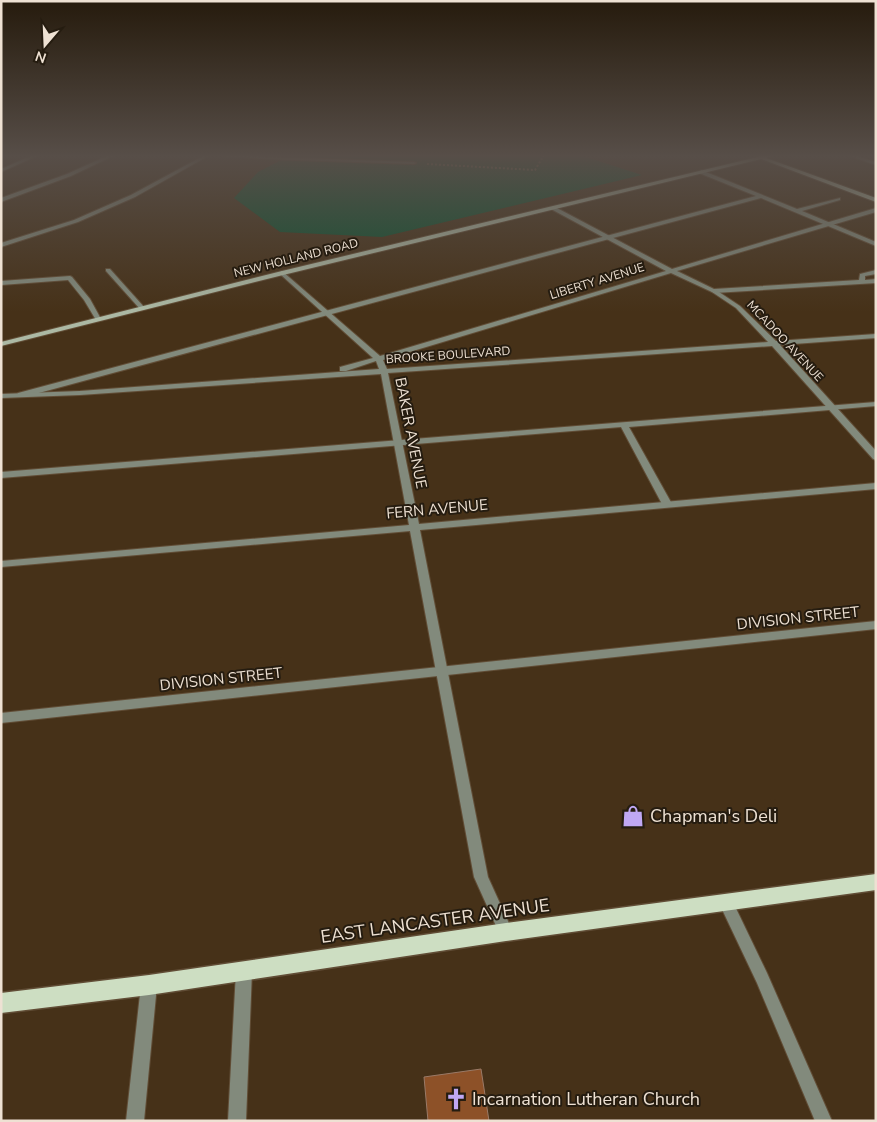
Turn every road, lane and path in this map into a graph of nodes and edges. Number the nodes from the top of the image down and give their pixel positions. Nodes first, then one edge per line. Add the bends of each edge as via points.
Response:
1 (106, 207) edge
2 (718, 207) edge
3 (786, 207) edge
4 (812, 207) edge
5 (553, 208) joint
6 (876, 210) edge
7 (797, 212) junction
8 (828, 224) junction
9 (608, 237) junction
10 (876, 244) edge
11 (1, 246) edge
12 (108, 270) dead end
13 (671, 271) junction
14 (876, 272) edge
15 (282, 273) junction
16 (876, 281) edge
17 (862, 282) junction
18 (1, 283) edge
19 (714, 291) junction
20 (142, 308) junction
21 (326, 312) junction
22 (98, 320) junction
23 (876, 336) edge
24 (774, 343) junction
25 (1, 344) edge
26 (378, 358) junction
27 (383, 370) junction
28 (325, 375) junction
29 (22, 395) junction
30 (1, 396) edge
31 (876, 404) edge
32 (831, 407) junction
33 (623, 424) junction
34 (399, 442) junction
35 (876, 457) edge
36 (1, 475) edge
37 (876, 486) edge
38 (667, 504) junction
39 (414, 527) junction
40 (1, 564) edge
41 (876, 625) edge
42 (443, 671) junction
43 (1, 718) edge
44 (876, 882) edge
45 (726, 903) junction
46 (506, 932) junction
47 (244, 971) junction
48 (148, 984) junction
49 (1, 1003) edge
50 (135, 1121) edge
51 (237, 1121) edge
52 (824, 1121) edge

1 - 11 street
2 - 9 street, BROOKE BOULEVARD
3 - 7 street
4 - 7 street
5 - 9 street, MCADOO AVENUE
5 - 15 main road, NEW HOLLAND ROAD
6 - 8 street, LIBERTY AVENUE
7 - 8 street
8 - 10 street
8 - 13 street, LIBERTY AVENUE
9 - 13 street, MCADOO AVENUE
9 - 21 street, BROOKE BOULEVARD
12 - 20 street
13 - 19 street, MCADOO AVENUE
13 - 26 street, LIBERTY AVENUE
14 - 17 street via 862,275
15 - 20 main road, NEW HOLLAND ROAD
15 - 21 street, BAKER AVENUE
16 - 17 street
17 - 19 street
18 - 22 street via 70,278 87,298
19 - 24 street, MCADOO AVENUE via 747,315
20 - 22 main road, NEW HOLLAND ROAD
21 - 26 street, BAKER AVENUE
21 - 29 street, BROOKE BOULEVARD
22 - 25 main road, NEW HOLLAND ROAD
23 - 24 street, BROOKE BOULEVARD
24 - 27 street, BROOKE BOULEVARD
24 - 32 street, MCADOO AVENUE
26 - 27 street, BAKER AVENUE
26 - 28 street, LIBERTY AVENUE
27 - 28 street, BROOKE BOULEVARD
27 - 34 street, BAKER AVENUE
28 - 29 street, BROOKE BOULEVARD
29 - 30 street, BROOKE BOULEVARD
31 - 32 street
32 - 33 street
32 - 35 street, MCADOO AVENUE
33 - 34 street
33 - 38 street
34 - 36 street
34 - 39 street, BAKER AVENUE
37 - 38 street, FERN AVENUE
38 - 39 street, FERN AVENUE
39 - 40 street, FERN AVENUE
39 - 42 street, BAKER AVENUE
41 - 42 street, DIVISION STREET
42 - 43 street, DIVISION STREET
42 - 46 street, BAKER AVENUE via 481,877
44 - 45 main road, EAST LANCASTER AVENUE
45 - 46 main road, EAST LANCASTER AVENUE
45 - 52 street
46 - 47 main road, EAST LANCASTER AVENUE
47 - 48 main road, EAST LANCASTER AVENUE
47 - 51 street
48 - 49 main road, EAST LANCASTER AVENUE
48 - 50 street

